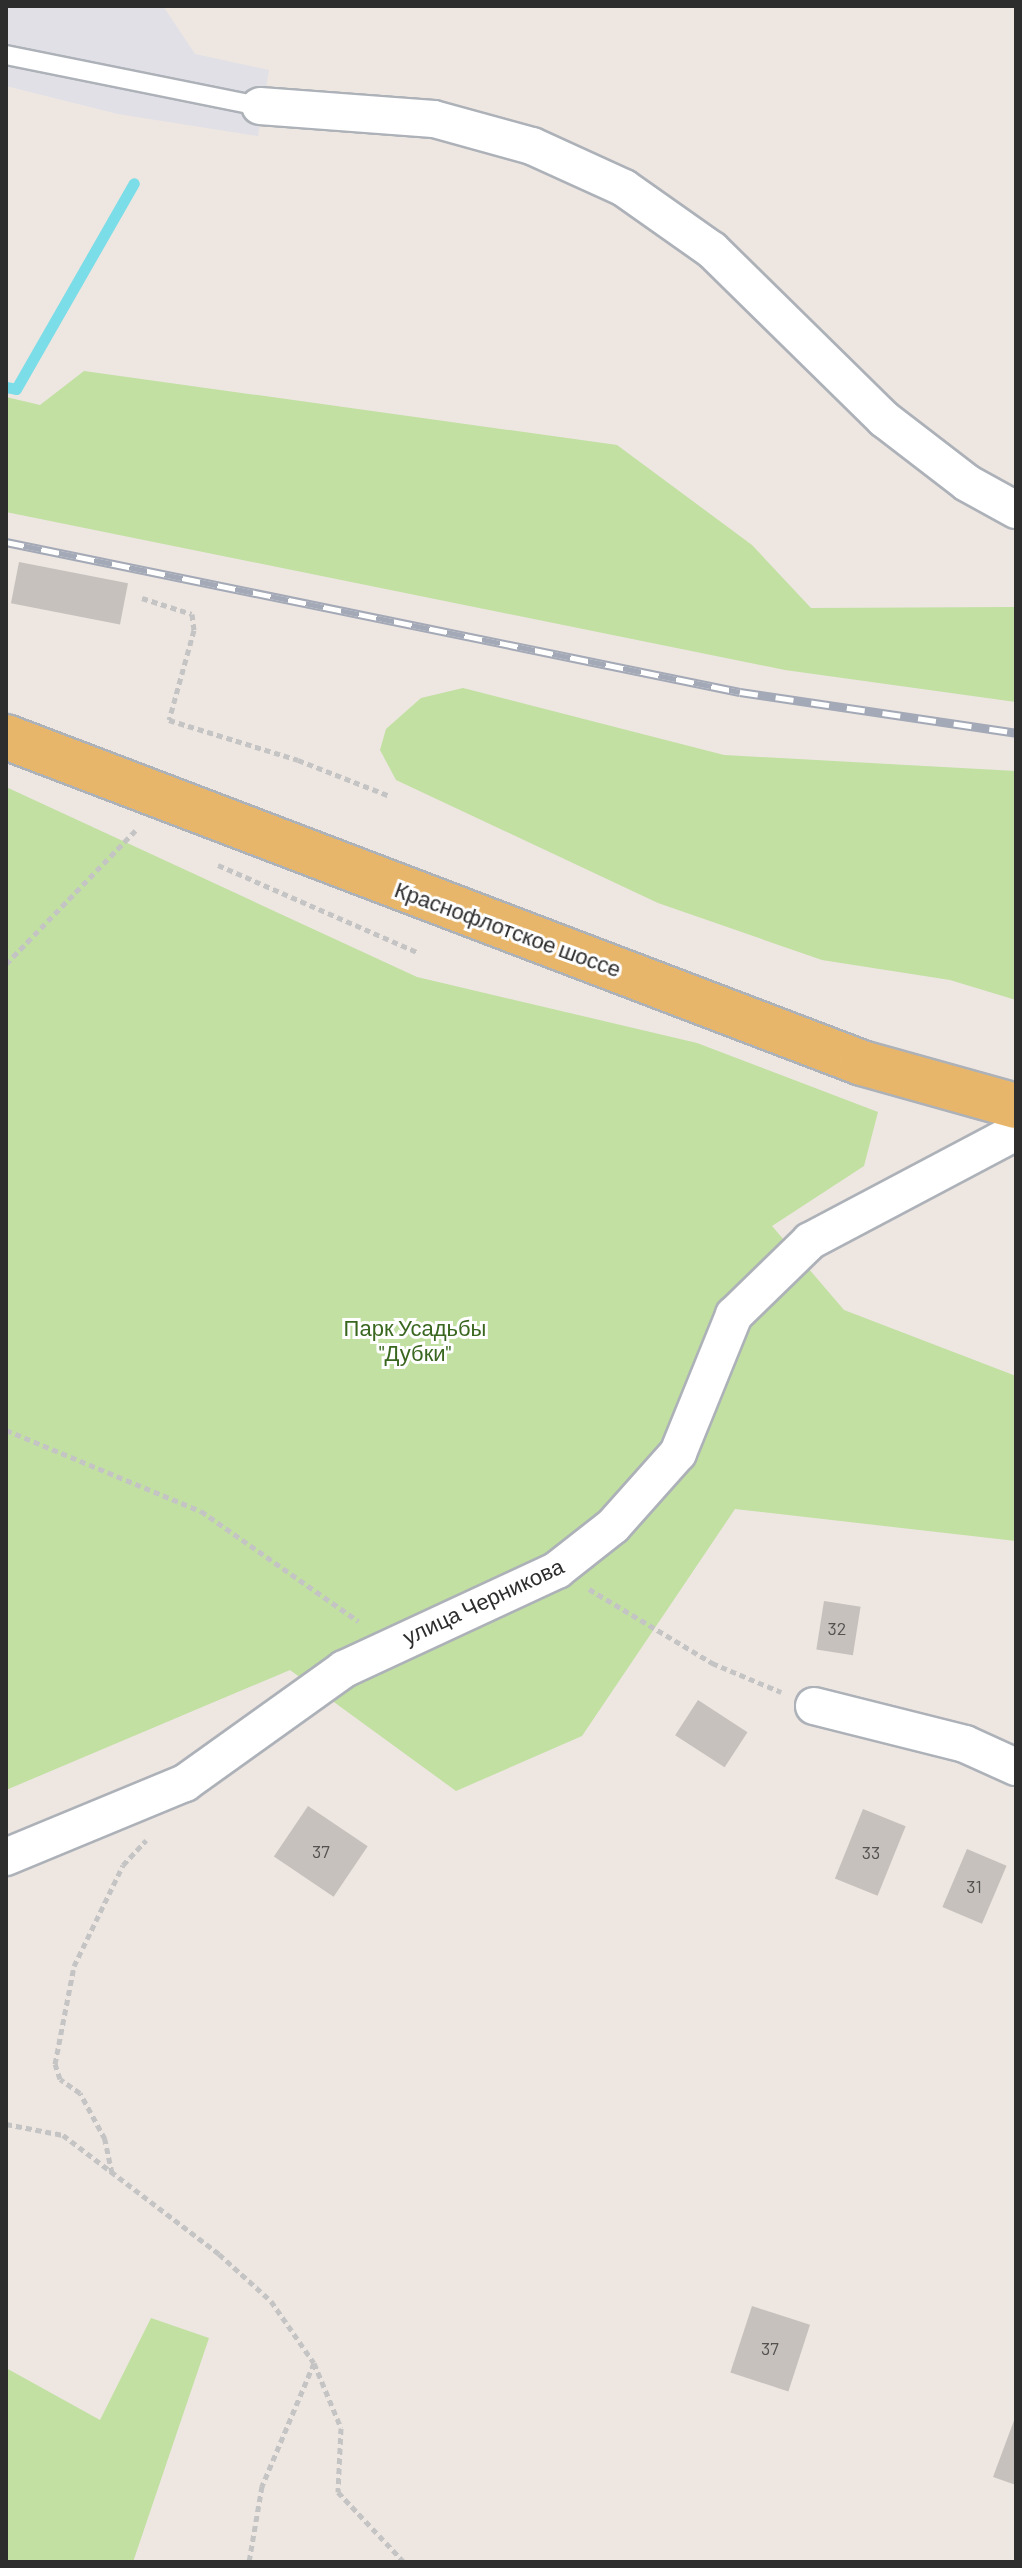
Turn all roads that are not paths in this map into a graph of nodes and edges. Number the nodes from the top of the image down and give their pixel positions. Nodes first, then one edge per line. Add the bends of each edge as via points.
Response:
1 (6, 55) edge
2 (260, 106) joint
3 (1016, 510) edge
4 (6, 737) edge
5 (1016, 1106) edge
6 (1016, 1132) edge
7 (814, 1706) road end
8 (1016, 1767) edge
9 (6, 1857) edge

1 - 2 lane
2 - 3 street via 434,119 532,146 624,188 712,250 884,419 967,483
4 - 5 main road, Краснофлотское шоссе via 862,1063
6 - 9 street, улица Черникова via 810,1241 734,1315 678,1453 613,1526 557,1570 344,1669 185,1783
7 - 8 street via 965,1744

